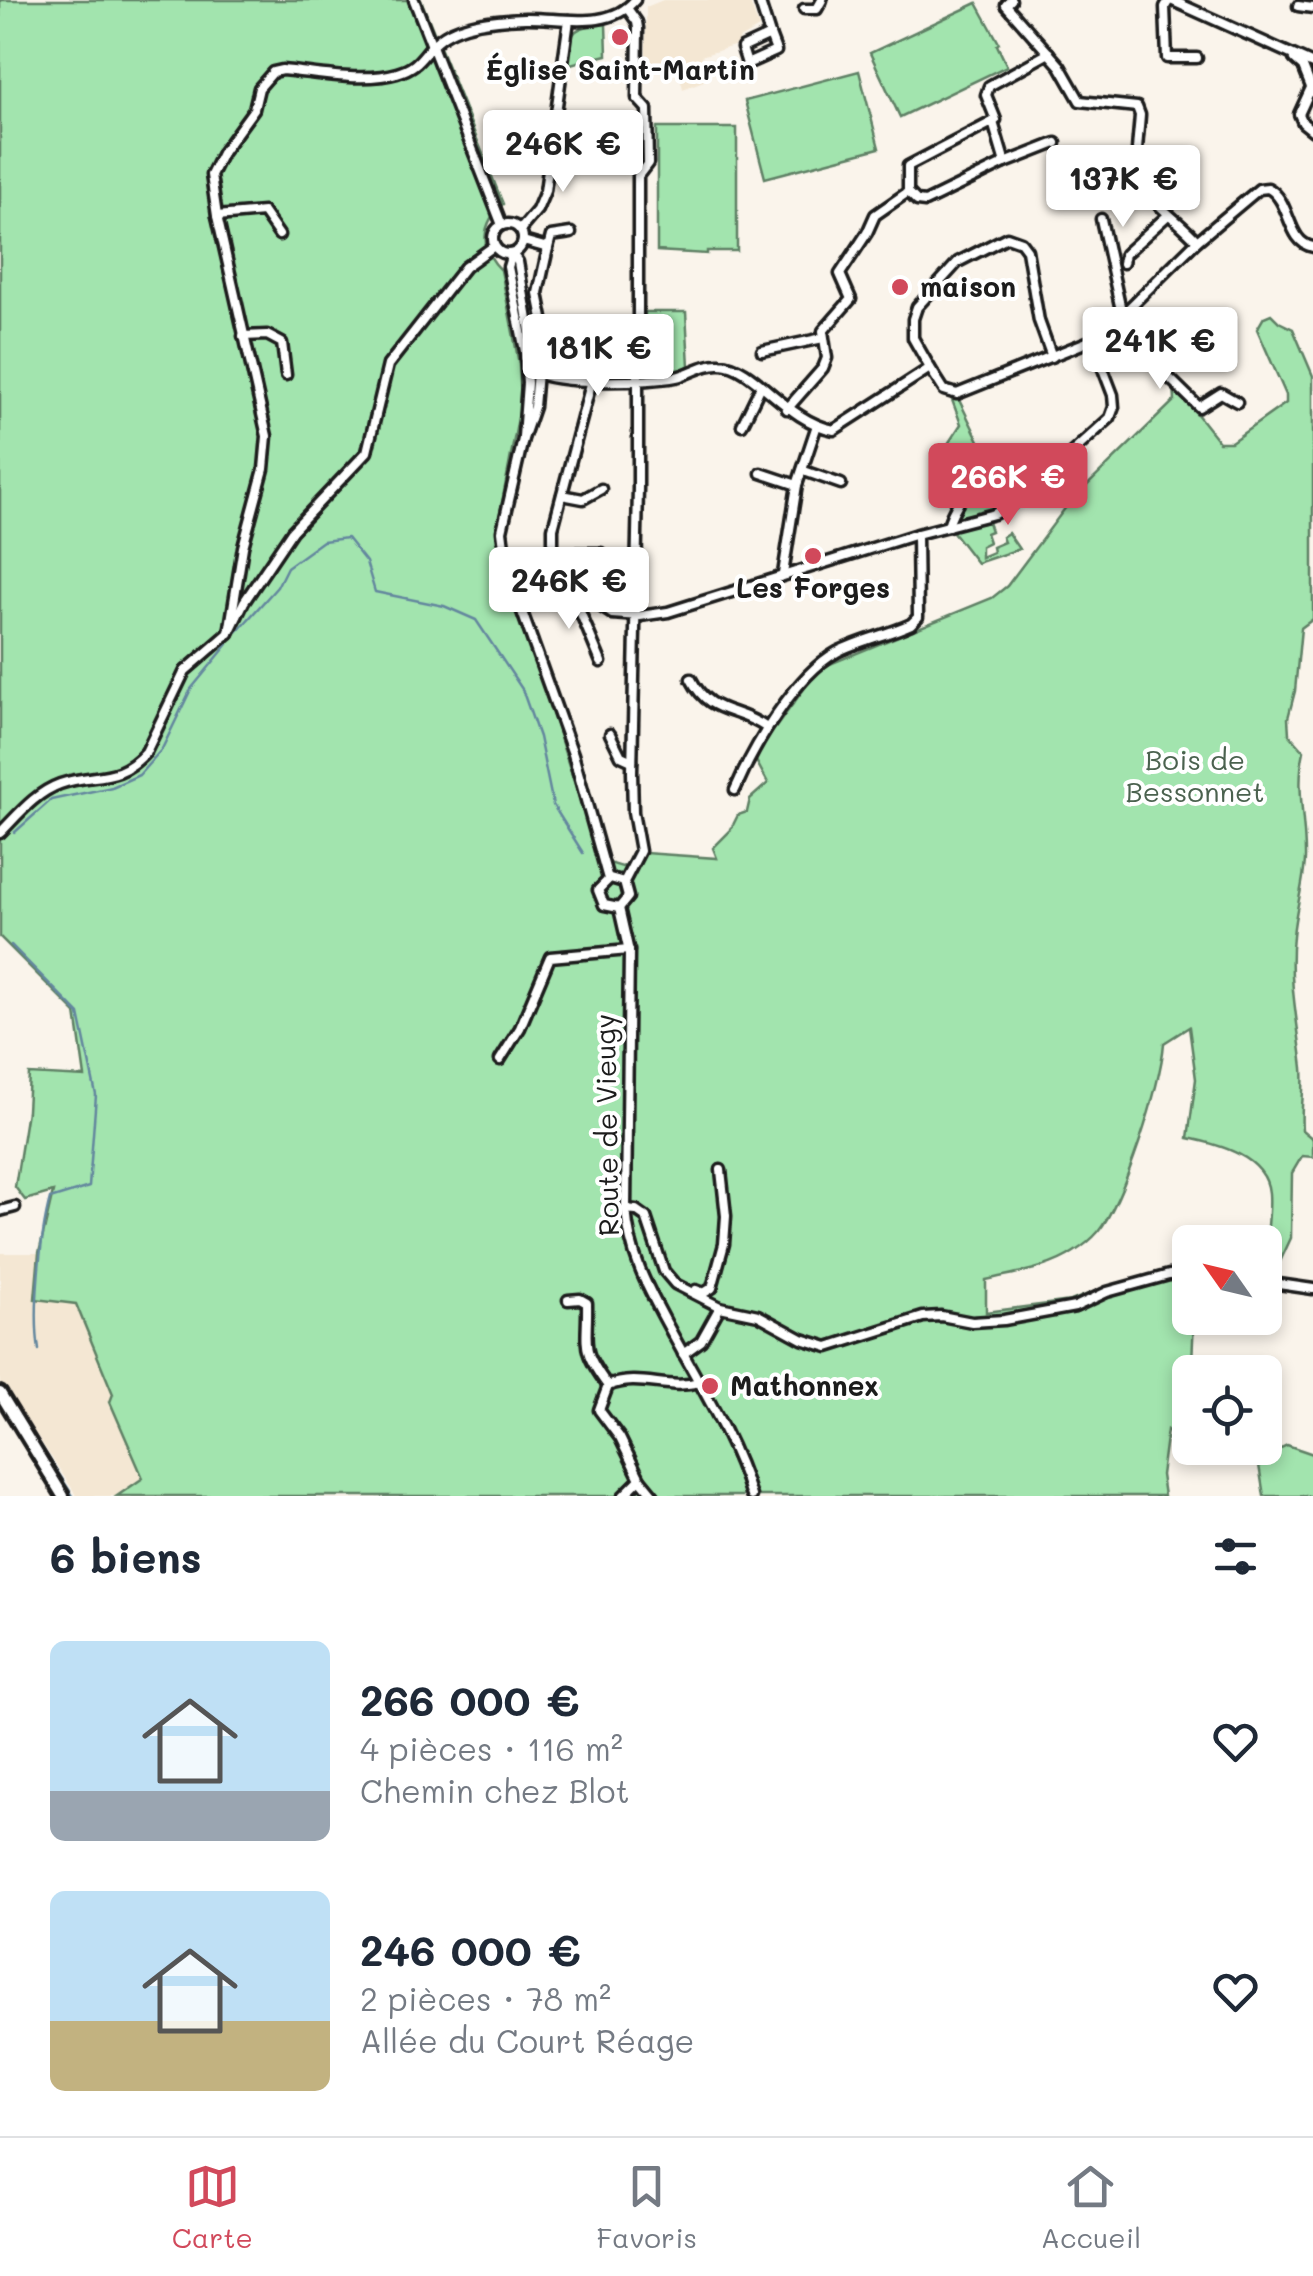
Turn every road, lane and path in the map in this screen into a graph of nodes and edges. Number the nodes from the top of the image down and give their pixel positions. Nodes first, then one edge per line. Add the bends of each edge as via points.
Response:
1 (414, 0) edge
2 (635, 0) edge
3 (759, 0) edge
4 (822, 0) edge
5 (1170, 0) edge
6 (1007, 2) edge
7 (1298, 6) dead end
8 (627, 8) junction
9 (1313, 8) edge
10 (804, 9) dead end
11 (569, 20) junction
12 (770, 35) junction
13 (432, 45) junction
14 (1049, 53) junction
15 (1291, 56) junction
16 (1197, 58) dead end
17 (1311, 70) edge
18 (1312, 93) edge
19 (993, 122) junction
20 (1313, 131) edge
21 (1056, 143) dead end
22 (1005, 163) junction
23 (908, 192) junction
24 (1168, 215) junction
25 (217, 216) junction
26 (1102, 219) dead end
27 (502, 224) junction
28 (520, 230) junction
29 (571, 233) dead end
30 (278, 235) dead end
31 (523, 241) junction
32 (1196, 242) junction
33 (494, 246) junction
34 (548, 248) junction
35 (1313, 248) edge
36 (512, 254) junction
37 (1123, 263) dead end
38 (1121, 318) junction
39 (244, 336) junction
40 (823, 338) junction
41 (1092, 340) junction
42 (762, 350) dead end
43 (525, 351) junction
44 (1052, 357) junction
45 (598, 363) dead end
46 (930, 368) junction
47 (537, 372) junction
48 (286, 375) dead end
49 (638, 379) junction
50 (554, 380) junction
51 (592, 380) junction
52 (761, 386) junction
53 (1237, 402) dead end
54 (534, 407) junction
55 (787, 409) junction
56 (817, 425) junction
57 (742, 426) dead end
58 (523, 439) junction
59 (990, 462) dead end
60 (804, 470) junction
61 (761, 473) dead end
62 (841, 484) dead end
63 (797, 486) junction
64 (601, 489) dead end
65 (562, 494) junction
66 (948, 526) junction
67 (917, 534) junction
68 (555, 553) junction
69 (601, 553) dead end
70 (783, 574) junction
71 (577, 591) junction
72 (636, 616) junction
73 (228, 634) junction
74 (602, 662) dead end
75 (690, 679) dead end
76 (767, 728) junction
77 (610, 734) dead end
78 (632, 761) junction
79 (735, 790) dead end
80 (0, 833) edge
81 (608, 879) junction
82 (624, 882) junction
83 (618, 908) junction
84 (629, 950) junction
85 (500, 1060) dead end
86 (721, 1170) dead end
87 (15, 1207) dead end
88 (626, 1209) junction
89 (0, 1211) edge
90 (1172, 1275) edge
91 (669, 1278) junction
92 (1282, 1284) edge
93 (1313, 1289) edge
94 (568, 1300) dead end
95 (720, 1307) junction
96 (683, 1354) junction
97 (699, 1382) junction
98 (608, 1386) junction
99 (0, 1393) edge
100 (0, 1408) edge
101 (14, 1420) junction
102 (640, 1479) junction
103 (63, 1496) edge
104 (623, 1496) edge
105 (654, 1496) edge
106 (751, 1496) edge

1 - 13 street
2 - 8 street
3 - 12 street
4 - 10 street via 816,9
5 - 15 street
5 - 16 street via 1164,7 1167,58
6 - 14 street
7 - 9 street
8 - 11 street
8 - 49 street, Route de Vieugy via 637,22 638,98 648,109 648,163 638,176
11 - 13 street via 490,22 448,32
11 - 28 street via 545,191
12 - 12 street via 742,48 748,64 776,51
13 - 25 street via 422,62 394,74 273,72 216,161
13 - 27 street
14 - 19 street via 989,86
14 - 24 street via 1080,101 1136,107 1139,178
15 - 17 street
15 - 17 street
17 - 18 street
18 - 20 street via 1300,120
19 - 22 street
19 - 23 street via 908,166
21 - 22 street
22 - 23 street via 925,202
23 - 40 street via 875,214 840,278 851,299
24 - 32 street
24 - 37 street via 1138,236
25 - 30 street via 263,212
25 - 39 street
26 - 38 street
27 - 28 street
27 - 33 street via 492,236
28 - 31 street
29 - 34 street via 551,236
31 - 34 street
31 - 36 street
32 - 35 street via 1264,188 1280,196 1300,242
32 - 38 street
33 - 36 street
33 - 73 street via 465,267 388,365 367,452 292,531
34 - 45 street via 538,292 550,354 565,364
36 - 43 street via 508,266
36 - 47 street
38 - 41 street
38 - 53 street via 1192,404 1199,407 1221,393
39 - 48 street via 267,335 282,344
39 - 73 street via 267,436
40 - 42 street
40 - 55 street via 824,368
41 - 44 street
41 - 66 street via 1113,394 1106,423 1014,504
43 - 47 street
43 - 58 street
44 - 46 street via 958,394 944,390
44 - 46 street via 1027,250 1006,238 958,262 917,308 913,338
46 - 56 street via 841,427
47 - 50 street
47 - 54 street
49 - 51 street
49 - 52 street via 724,364
49 - 72 street, Route de Vieugy
50 - 51 street
50 - 54 street
51 - 65 street
52 - 55 street
52 - 57 street
54 - 58 street
55 - 56 street
56 - 60 street
58 - 81 street via 503,551
59 - 66 street
60 - 62 street
60 - 63 street
61 - 63 street
63 - 70 street
64 - 65 street via 584,499
65 - 68 street
66 - 67 street
67 - 70 street
67 - 76 street via 918,617 817,666
68 - 69 street
68 - 71 street via 563,578
70 - 72 street
71 - 72 street via 612,614
71 - 74 street
72 - 78 street, Route de Vieugy
73 - 80 street via 186,671 138,762 44,792
75 - 76 street via 707,702
76 - 79 street
77 - 78 street via 621,756
78 - 82 street, Route de Vieugy via 640,851
81 - 82 street
81 - 83 street, Route de Vieugy via 599,887 600,900
82 - 83 street, Route de Vieugy via 628,896
83 - 84 street, Route de Vieugy
84 - 85 street via 550,956
84 - 88 street, Route de Vieugy
86 - 91 street via 726,1216 714,1283 704,1292
87 - 89 street
88 - 91 street via 646,1217
88 - 96 street, Route de Vieugy via 632,1254
90 - 95 street via 1074,1307 1004,1320 923,1317 828,1347 758,1315
91 - 95 street
92 - 93 street
94 - 98 street via 587,1303 584,1342
95 - 96 street via 701,1341
96 - 97 street, Route de Vieugy
97 - 98 street
97 - 106 street, Route de Vieugy
98 - 102 street via 599,1410
99 - 101 main road
100 - 101 main road
101 - 103 main road
102 - 104 street
102 - 105 street

